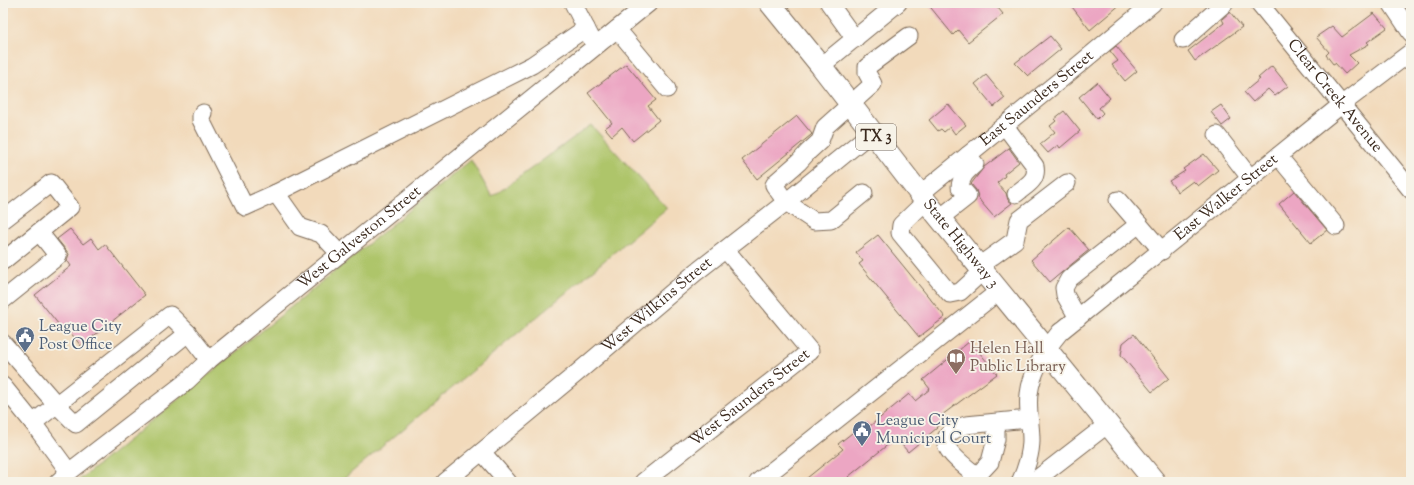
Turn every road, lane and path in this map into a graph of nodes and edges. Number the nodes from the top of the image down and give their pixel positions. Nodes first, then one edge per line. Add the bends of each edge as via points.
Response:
1 (573, 3) edge
2 (649, 3) edge
3 (770, 3) edge
4 (828, 3) edge
5 (898, 3) edge
6 (1153, 3) edge
7 (1225, 3) edge
8 (1259, 3) edge
9 (1390, 3) edge
10 (586, 28) junction
11 (617, 29) junction
12 (1411, 33) edge
13 (909, 36) dead end
14 (854, 38) junction
15 (1183, 40) dead end
16 (596, 46) junction
17 (1411, 52) edge
18 (532, 65) junction
19 (821, 66) junction
20 (549, 84) junction
21 (667, 89) dead end
22 (850, 105) junction
23 (1341, 106) junction
24 (203, 114) dead end
25 (1005, 126) junction
26 (872, 132) junction
27 (1217, 135) dead end
28 (968, 155) junction
29 (1278, 156) junction
30 (800, 162) junction
31 (1251, 179) junction
32 (814, 180) junction
33 (1066, 183) dead end
34 (1411, 190) edge
35 (276, 193) junction
36 (864, 193) dead end
37 (1016, 194) dead end
38 (923, 197) junction
39 (1118, 200) dead end
40 (786, 202) junction
41 (940, 218) junction
42 (3, 220) edge
43 (1139, 224) junction
44 (1336, 226) dead end
45 (39, 232) junction
46 (726, 250) junction
47 (1162, 251) junction
48 (340, 254) junction
49 (3, 261) edge
50 (981, 269) junction
51 (999, 290) junction
52 (3, 300) edge
53 (1078, 318) junction
54 (188, 334) junction
55 (3, 343) edge
56 (1047, 349) junction
57 (210, 360) junction
58 (3, 386) edge
59 (56, 404) junction
60 (1029, 419) junction
61 (33, 423) junction
62 (996, 423) junction
63 (1108, 424) junction
64 (482, 452) junction
65 (64, 477) edge
66 (973, 479) edge
67 (445, 482) edge
68 (508, 482) edge
69 (644, 482) edge
70 (758, 482) edge
71 (1020, 482) edge
72 (1034, 482) edge
73 (1155, 482) edge

1 - 10 street
2 - 11 street, West Galveston Street
3 - 19 main road, State Highway 3 / TX 3
4 - 14 street
5 - 14 street
6 - 25 street, East Saunders Street
7 - 15 street
8 - 23 street, Clear Creek Avenue
9 - 12 street
10 - 16 street
10 - 18 street
11 - 16 street, West Galveston Street
11 - 21 street
13 - 22 street via 867,68 873,84
14 - 19 street
16 - 20 street, West Galveston Street
17 - 23 street, East Walker Street
18 - 20 street
18 - 35 street
19 - 22 main road, State Highway 3 / TX 3
20 - 48 street, West Galveston Street
22 - 26 main road, State Highway 3 / TX 3
22 - 30 street via 825,127 820,141
23 - 29 street, East Walker Street
23 - 34 street, Clear Creek Avenue
24 - 35 street via 200,116 201,120 245,207
25 - 28 street, East Saunders Street
25 - 37 street via 1036,166 1034,178
26 - 32 street, West Wilkins Street
26 - 38 main road, State Highway 3 / TX 3
27 - 31 street
28 - 38 street, East Saunders Street
28 - 41 street via 975,164 964,174 960,187 968,196
29 - 31 street, East Walker Street
29 - 44 street
30 - 32 street
30 - 40 street via 774,185
31 - 47 street, East Walker Street
32 - 40 street, West Wilkins Street
33 - 50 street via 1019,220 1015,240
35 - 48 street via 300,227 321,234
36 - 40 street via 831,220 814,221
38 - 41 main road, State Highway 3 / TX 3
38 - 50 street, East Saunders Street via 900,225 900,233 950,294 960,292
39 - 43 street
40 - 46 street, West Wilkins Street
41 - 50 main road, State Highway 3 / TX 3
42 - 45 street via 51,183 70,207
43 - 47 street
43 - 53 street via 1069,279 1064,288 1065,295
45 - 49 street
45 - 52 street via 58,256
46 - 64 street, West Wilkins Street via 695,273
46 - 69 street, West Saunders Street via 810,351
47 - 53 street, East Walker Street
48 - 57 street, West Galveston Street
50 - 51 main road, State Highway 3 / TX 3
51 - 56 main road, State Highway 3 / TX 3
51 - 70 street
53 - 56 street, East Walker Street via 1060,332
54 - 57 street
54 - 59 street via 170,316
54 - 59 street via 76,424
55 - 59 street
56 - 60 street, East Walker Street via 1035,370 1029,394
56 - 63 main road, State Highway 3 / TX 3
57 - 65 street, West Galveston Street via 187,381
58 - 61 street
59 - 61 street
60 - 62 street
60 - 71 street, East Walker Street via 1031,441
61 - 65 street
62 - 66 street via 996,439 990,462
62 - 66 street via 957,428 946,440 946,447 950,453
63 - 72 street
63 - 73 main road, State Highway 3 / TX 3
64 - 67 street, West Wilkins Street
64 - 68 street

